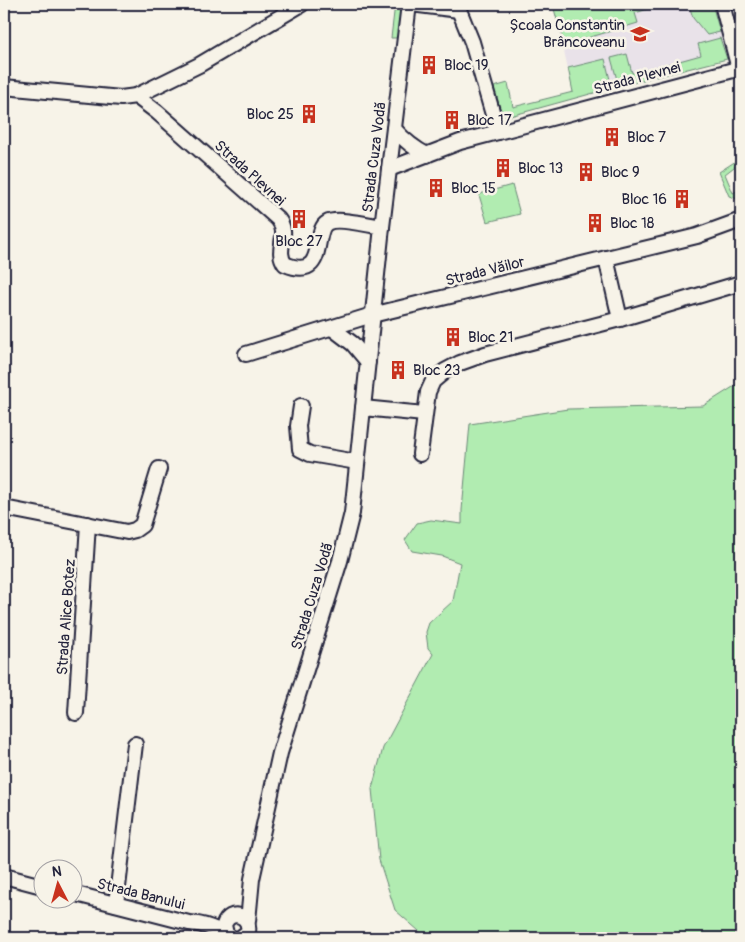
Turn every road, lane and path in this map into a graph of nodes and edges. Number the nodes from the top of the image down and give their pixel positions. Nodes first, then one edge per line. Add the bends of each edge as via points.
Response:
1 (302, 4) edge
2 (410, 4) edge
3 (722, 4) edge
4 (460, 7) edge
5 (740, 68) edge
6 (4, 87) edge
7 (136, 96) junction
8 (394, 129) junction
9 (498, 132) junction
10 (427, 155) junction
11 (389, 169) junction
12 (741, 220) edge
13 (382, 227) junction
14 (606, 258) junction
15 (741, 283) edge
16 (375, 286) junction
17 (401, 308) junction
18 (372, 315) junction
19 (620, 319) junction
20 (332, 328) junction
21 (246, 354) dead end
22 (368, 362) junction
23 (301, 406) dead end
24 (363, 408) junction
25 (424, 414) junction
26 (420, 454) dead end
27 (357, 462) junction
28 (159, 469) dead end
29 (4, 508) edge
30 (88, 524) junction
31 (76, 713) dead end
32 (135, 744) dead end
33 (4, 876) edge
34 (252, 879) junction
35 (32, 883) edge
36 (82, 896) edge
37 (116, 904) junction
38 (230, 917) junction
39 (202, 924) junction
40 (241, 934) edge

1 - 7 street via 199,65
2 - 4 street
2 - 8 street, Strada Cuza Vodă
3 - 5 street
4 - 9 street
5 - 9 street, Strada Plevnei
6 - 7 street via 120,98
7 - 13 street, Strada Plevnei via 278,219 284,229 281,255 286,264 301,268 313,260 326,223 336,221
8 - 10 street via 403,140
8 - 11 street, Strada Cuza Vodă
9 - 10 street, Strada Plevnei
10 - 11 street, Strada Plevnei
11 - 13 street, Strada Cuza Vodă
12 - 14 street, Strada Văilor via 697,236
13 - 16 street, Strada Cuza Vodă
14 - 17 street, Strada Văilor
14 - 19 street
15 - 19 street
16 - 17 street via 380,296
16 - 18 street, Strada Cuza Vodă
17 - 18 street, Strada Văilor
18 - 20 street
18 - 22 street, Strada Cuza Vodă
19 - 25 street via 460,363 433,382
20 - 21 street
20 - 22 street via 353,344
22 - 24 street, Strada Cuza Vodă
23 - 27 street via 298,426 300,449 310,454
24 - 25 street
24 - 27 street, Strada Cuza Vodă
25 - 26 street
27 - 34 street, Strada Cuza Vodă via 352,513 340,561 280,753
28 - 30 street via 142,526 127,532
29 - 30 street
30 - 31 street, Strada Alice Botez
32 - 37 street
33 - 35 street
34 - 38 street, Strada Cuza Vodă
34 - 40 street, Strada Cuza Vodă
36 - 37 street, Strada Banului
37 - 39 street, Strada Banului
38 - 39 street, Strada Banului
38 - 40 street via 242,916
38 - 40 street via 224,929
39 - 40 street, Strada Banului

